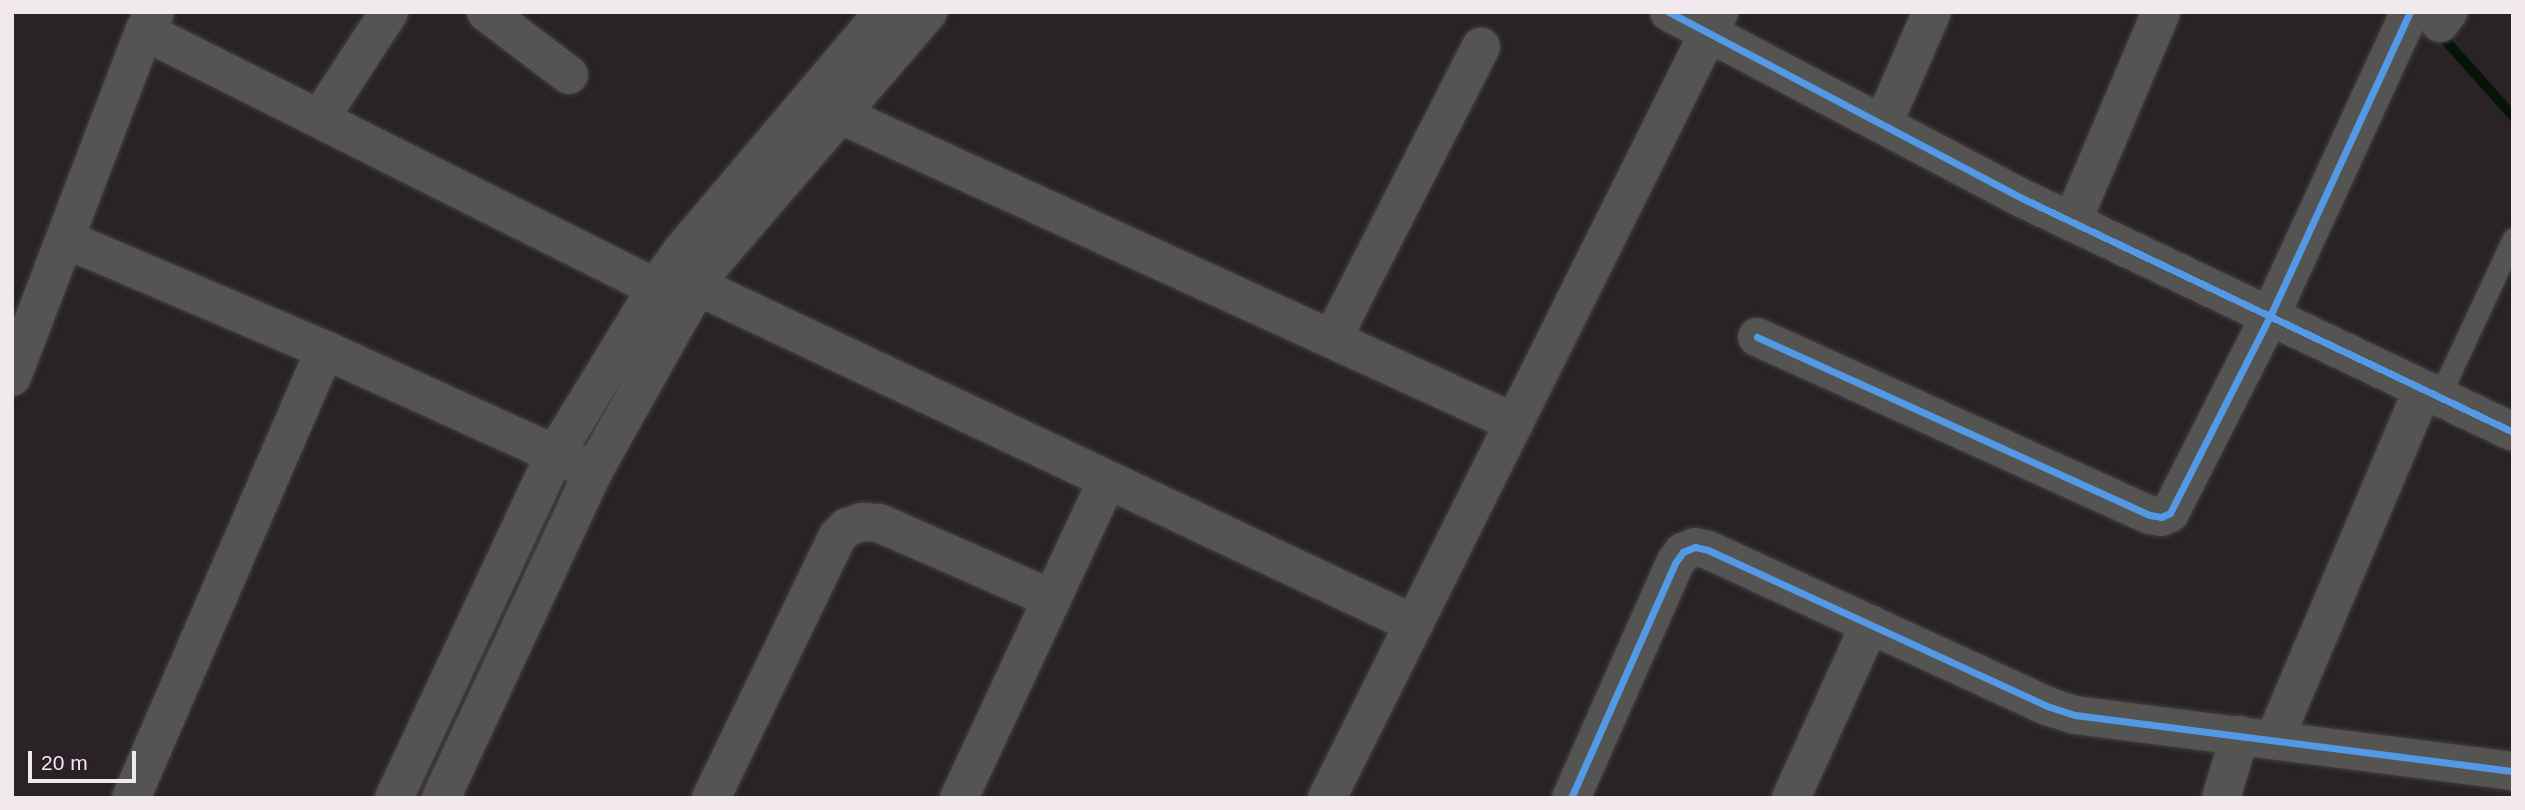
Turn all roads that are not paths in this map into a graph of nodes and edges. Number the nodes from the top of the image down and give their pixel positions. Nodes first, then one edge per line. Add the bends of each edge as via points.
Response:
1 (388, 12) edge
2 (486, 12) edge
3 (884, 12) edge
4 (928, 12) edge
5 (1669, 12) edge
6 (1932, 12) edge
7 (2161, 12) edge
8 (2432, 16) edge
9 (150, 21) edge
10 (1715, 23) edge
11 (1481, 47) dead end
12 (569, 75) dead end
13 (824, 108) junction
14 (320, 118) junction
15 (1883, 124) junction
16 (2072, 222) junction
17 (2513, 238) edge
18 (65, 239) junction
19 (680, 293) junction
20 (2270, 316) junction
21 (1757, 337) dead end
22 (1332, 340) junction
23 (325, 350) junction
24 (12, 377) edge
25 (2431, 393) junction
26 (1515, 423) junction
27 (2513, 432) edge
28 (555, 454) junction
29 (593, 472) junction
30 (1107, 480) junction
31 (1052, 599) junction
32 (1414, 624) junction
33 (1870, 624) junction
34 (2257, 738) junction
35 (2513, 771) edge
36 (131, 798) edge
37 (394, 798) edge
38 (441, 798) edge
39 (711, 798) edge
40 (959, 798) edge
41 (1327, 798) edge
42 (1571, 798) edge
43 (1791, 798) edge
44 (2221, 798) edge

1 - 14 street
2 - 12 street
3 - 13 street
4 - 13 street
5 - 10 street
6 - 15 street
7 - 16 street
8 - 20 street
9 - 14 street
9 - 18 street
10 - 15 street
10 - 26 street
11 - 22 street
13 - 19 street via 707,270
13 - 22 street
14 - 19 street
15 - 16 street
16 - 20 street
17 - 25 lane
18 - 23 street
18 - 24 street
19 - 28 street
19 - 29 street
19 - 30 street
20 - 21 street via 2176,505 2161,517
20 - 25 street
22 - 26 street
23 - 28 street
23 - 36 street
25 - 27 street
25 - 34 street
26 - 32 street
28 - 29 street
28 - 37 street
29 - 38 street
30 - 31 street
30 - 32 street
31 - 39 street via 879,523 847,527 837,537
31 - 40 street
32 - 41 street
33 - 34 street via 2075,715
33 - 42 street via 1708,550 1683,552
33 - 43 street
34 - 35 street
34 - 44 street

